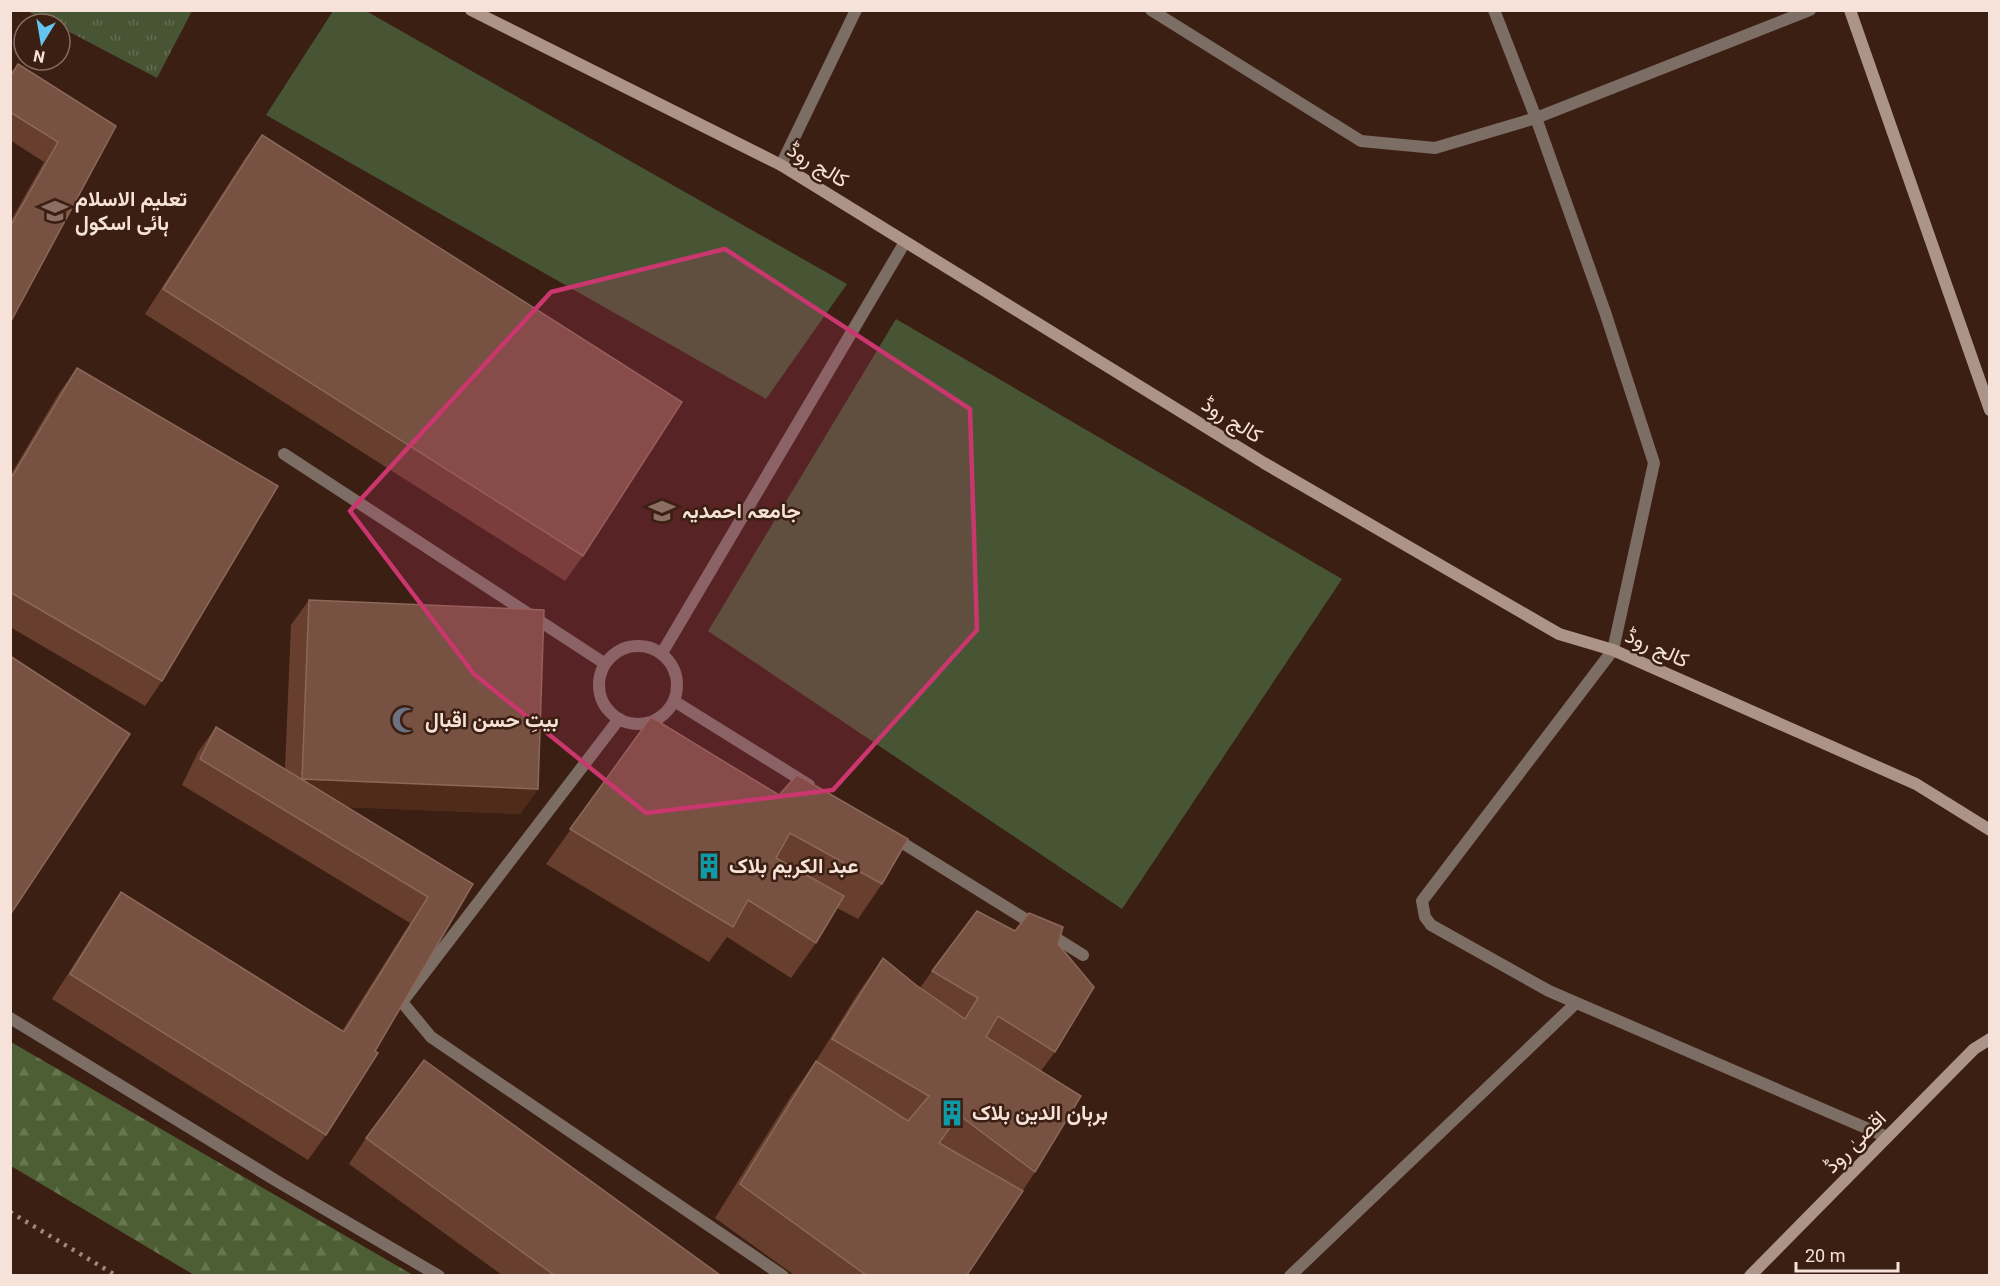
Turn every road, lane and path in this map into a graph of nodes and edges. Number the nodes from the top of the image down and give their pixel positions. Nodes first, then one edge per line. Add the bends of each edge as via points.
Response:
1 (471, 10) edge
2 (856, 10) edge
3 (1150, 10) edge
4 (1494, 10) edge
5 (1810, 10) edge
6 (1850, 10) edge
7 (1536, 118) junction
8 (781, 165) junction
9 (905, 242) junction
10 (1989, 410) edge
11 (284, 454) dead end
12 (1613, 650) junction
13 (662, 653) junction
14 (604, 663) junction
15 (674, 701) junction
16 (619, 719) junction
17 (824, 794) edge
18 (1989, 830) edge
19 (883, 831) edge
20 (1083, 955) dead end
21 (1576, 1003) junction
22 (10, 1018) edge
23 (1989, 1039) edge
24 (1887, 1137) junction
25 (439, 1275) edge
26 (783, 1275) edge
27 (1290, 1275) edge
28 (1750, 1275) edge

1 - 8 main road, کالج روڈ
2 - 8 street
3 - 7 street via 1361,141 1436,148
4 - 7 street
5 - 7 street
6 - 10 main road
7 - 12 street via 1654,463
8 - 9 main road, کالج روڈ
9 - 12 main road, کالج روڈ via 1264,463 1559,633
9 - 13 street
11 - 14 street
12 - 18 main road, کالج روڈ via 1916,784
12 - 21 street via 1422,901 1431,925
13 - 14 street via 637,645 624,648
13 - 15 street via 676,675
14 - 16 street via 599,681 602,700
15 - 16 street via 667,711 644,724
15 - 17 street
16 - 26 street via 402,1002 431,1037
19 - 20 street
21 - 24 street
21 - 27 street
22 - 25 street
23 - 24 main road, اقصیٰ روڈ via 1974,1049
24 - 28 main road, اقصیٰ روڈ

